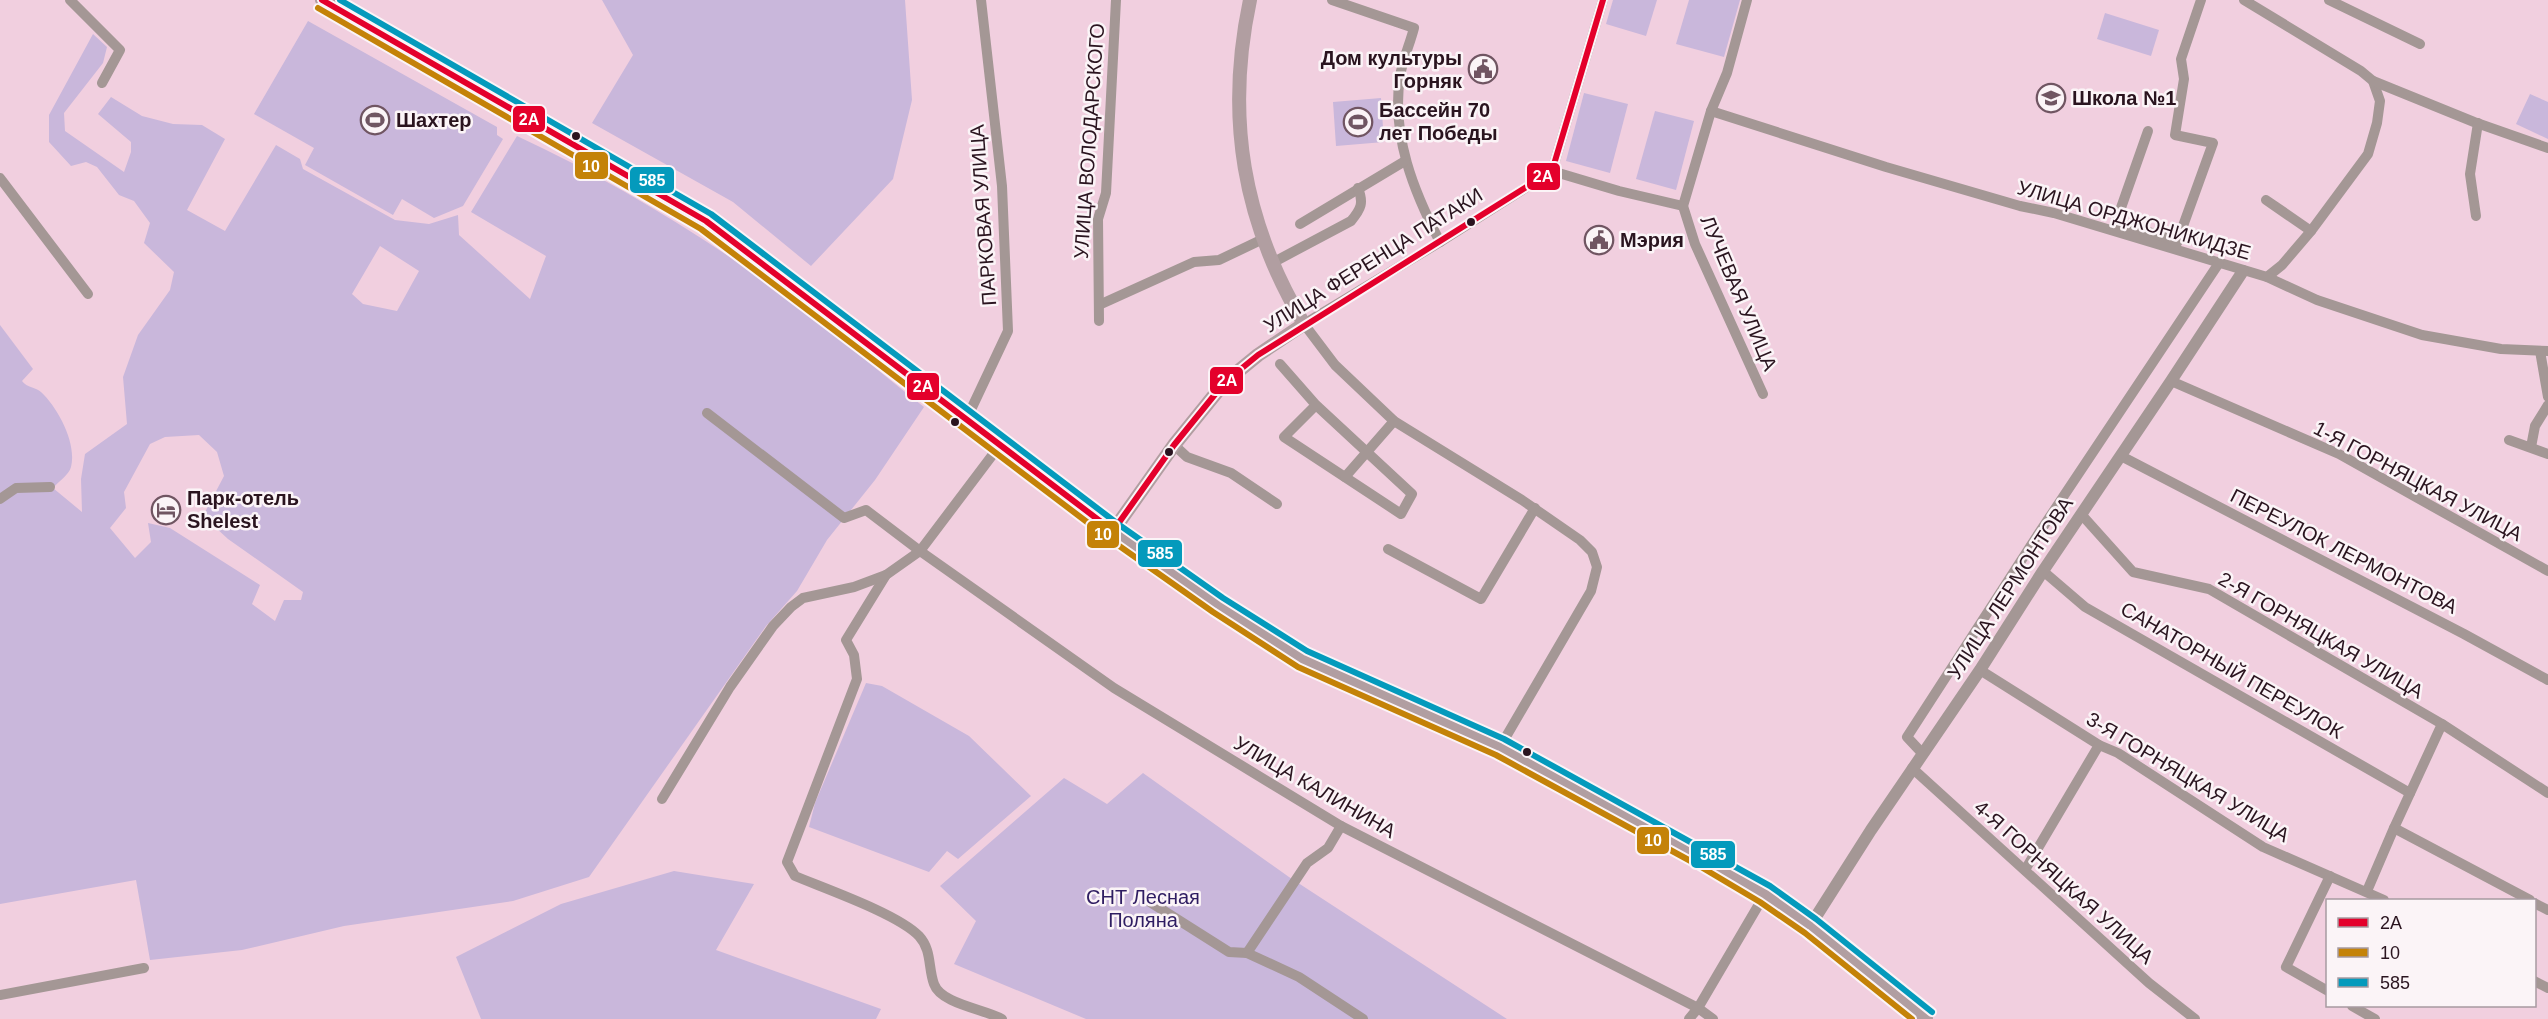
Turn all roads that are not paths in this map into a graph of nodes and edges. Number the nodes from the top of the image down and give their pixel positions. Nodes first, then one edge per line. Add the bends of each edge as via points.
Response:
1 (70, 0) edge
2 (322, 0) edge
3 (981, 0) edge
4 (1116, 0) edge
5 (1250, 0) edge
6 (1332, 0) edge
7 (1603, 0) edge
8 (1747, 0) edge
9 (2201, 0) edge
10 (2244, 0) edge
11 (2329, 0) edge
12 (2420, 44) dead end
13 (2373, 81) junction
14 (102, 83) dead end
15 (1711, 111) junction
16 (2478, 123) junction
17 (2148, 131) dead end
18 (2548, 148) edge
19 (1405, 161) junction
20 (1552, 171) junction
21 (0, 178) edge
22 (1358, 188) junction
23 (2266, 200) dead end
24 (1683, 206) junction
25 (2476, 216) dead end
26 (1300, 224) dead end
27 (2311, 231) junction
28 (1263, 239) junction
29 (1440, 242) junction
30 (2176, 245) junction
31 (1272, 263) junction
32 (2218, 263) junction
33 (2243, 271) junction
34 (2267, 277) junction
35 (88, 294) dead end
36 (1099, 305) junction
37 (1099, 321) dead end
38 (1304, 324) junction
39 (2544, 351) edge
40 (1280, 364) dead end
41 (2171, 381) junction
42 (1763, 394) dead end
43 (2548, 397) edge
44 (1316, 405) junction
45 (2548, 405) edge
46 (707, 413) dead end
47 (967, 418) junction
48 (1394, 421) junction
49 (2509, 440) dead end
50 (1000, 445) junction
51 (1174, 445) junction
52 (2531, 447) junction
53 (1366, 452) junction
54 (2548, 454) edge
55 (2121, 456) junction
56 (1345, 477) junction
57 (50, 487) dead end
58 (0, 499) edge
59 (1277, 504) dead end
60 (1535, 508) junction
61 (2081, 514) junction
62 (1113, 531) junction
63 (1389, 549) dead end
64 (920, 551) junction
65 (2043, 571) junction
66 (2548, 571) edge
67 (885, 575) junction
68 (1980, 670) junction
69 (2548, 680) edge
70 (2442, 724) junction
71 (2099, 745) junction
72 (1500, 747) junction
73 (1922, 753) junction
74 (1912, 768) junction
75 (2410, 793) junction
76 (2548, 793) edge
77 (662, 800) dead end
78 (1341, 826) junction
79 (2394, 828) junction
80 (2025, 870) junction
81 (2330, 876) junction
82 (2367, 891) junction
83 (1765, 894) junction
84 (2382, 899) edge
85 (2528, 899) edge
86 (1150, 902) dead end
87 (1810, 926) junction
88 (1247, 953) junction
89 (144, 968) dead end
90 (2326, 990) edge
91 (0, 995) edge
92 (2355, 1007) edge
93 (1698, 1008) junction
94 (1002, 1019) edge
95 (1363, 1019) edge
96 (1689, 1019) edge
97 (1713, 1019) edge
98 (1926, 1019) edge
99 (2195, 1019) edge
100 (2375, 1019) edge

1 - 14 street via 120,50
2 - 47 main road via 706,221
3 - 47 street, ПАРКОВАЯ УЛИЦА via 1002,186 1008,331
4 - 36 street, УЛИЦА ВОЛОДАРСКОГО via 1106,193 1098,219
5 - 28 main road via 1239,121 1253,213
6 - 19 street via 1414,28 1400,77 1399,111
7 - 20 street
8 - 15 street via 1727,73
9 - 30 street via 2181,59 2184,80 2175,135 2213,143
10 - 13 street
11 - 12 street
13 - 16 street
13 - 27 street via 2380,101 2367,154
15 - 24 street
15 - 30 street, УЛИЦА ОРДЖОНИКИДЗЕ via 2020,206
16 - 18 street
16 - 25 street via 2470,174
17 - 30 street via 2116,222
19 - 22 street
19 - 29 street via 1419,202
20 - 24 street
20 - 29 street, УЛИЦА ФЕРЕНЦА ПАТАКИ
21 - 35 street
22 - 26 street
22 - 31 street via 1363,201 1351,221
23 - 27 street
24 - 42 street, ЛУЧЕВАЯ УЛИЦА via 1695,244
27 - 34 street
28 - 31 main road
28 - 36 street via 1219,260 1194,262
29 - 38 street, УЛИЦА ФЕРЕНЦА ПАТАКИ
30 - 32 street, УЛИЦА ОРДЖОНИКИДЗЕ
31 - 38 main road
32 - 33 street, УЛИЦА ОРДЖОНИКИДЗЕ
32 - 73 street via 1907,737
33 - 34 street, УЛИЦА ОРДЖОНИКИДЗЕ
33 - 41 street, УЛИЦА ЛЕРМОНТОВА
34 - 39 street, УЛИЦА ОРДЖОНИКИДЗЕ via 2317,300 2422,335 2501,349
36 - 37 street, УЛИЦА ВОЛОДАРСКОГО
38 - 48 street via 1335,365
38 - 51 main road, УЛИЦА ФЕРЕНЦА ПАТАКИ via 1225,382
39 - 43 street
40 - 44 street
41 - 55 street, УЛИЦА ЛЕРМОНТОВА
41 - 66 street, 1-Я ГОРНЯЦКАЯ УЛИЦА via 2339,454
44 - 53 street
44 - 56 street via 1284,438
45 - 52 street via 2535,426
46 - 64 street, УЛИЦА КАЛИНИНА via 844,519 866,510
47 - 50 main road
48 - 53 street
48 - 60 street
49 - 52 street
50 - 62 main road
50 - 64 street
51 - 59 street via 1187,457 1231,473
51 - 62 main road, УЛИЦА ФЕРЕНЦА ПАТАКИ
52 - 54 street
53 - 56 street
53 - 56 street via 1412,494 1401,514
55 - 61 street, УЛИЦА ЛЕРМОНТОВА
55 - 69 street, ПЕРЕУЛОК ЛЕРМОНТОВА
57 - 58 street via 16,488
60 - 63 street via 1481,598
60 - 72 street via 1580,540 1592,552 1598,567 1591,591
61 - 65 street, УЛИЦА ЛЕРМОНТОВА
61 - 70 street, 2-Я ГОРНЯЦКАЯ УЛИЦА via 2133,572 2209,589
62 - 72 main road via 1303,659
64 - 67 street
64 - 78 street, УЛИЦА КАЛИНИНА via 1114,688
65 - 68 street, УЛИЦА ЛЕРМОНТОВА
65 - 75 street, САНАТОРНЫЙ ПЕРЕУЛОК via 2085,607
67 - 77 street via 854,587 803,598 791,607 730,687
67 - 94 street via 846,640 854,655 857,679 787,862 795,876 902,922 926,945 934,986 947,998
68 - 71 street, 3-Я ГОРНЯЦКАЯ УЛИЦА
68 - 73 street, УЛИЦА ЛЕРМОНТОВА
70 - 75 street
70 - 76 street, 2-Я ГОРНЯЦКАЯ УЛИЦА
71 - 80 street
71 - 81 street, 3-Я ГОРНЯЦКАЯ УЛИЦА via 2118,753 2263,847
72 - 83 main road
73 - 74 street, УЛИЦА ЛЕРМОНТОВА
74 - 80 street, 4-Я ГОРНЯЦКАЯ УЛИЦА
74 - 87 street, УЛИЦА ЛЕРМОНТОВА
75 - 79 street
78 - 88 street via 1328,848 1307,863
78 - 93 street, УЛИЦА КАЛИНИНА
79 - 82 street
79 - 85 street
80 - 99 street, 4-Я ГОРНЯЦКАЯ УЛИЦА via 2149,983
81 - 82 street, 3-Я ГОРНЯЦКАЯ УЛИЦА
81 - 90 street via 2286,968
82 - 84 street, 3-Я ГОРНЯЦКАЯ УЛИЦА
83 - 87 main road
83 - 93 street
86 - 88 street via 1229,952
87 - 98 main road
88 - 95 street via 1299,977
89 - 91 street
92 - 100 street
93 - 96 street
93 - 97 street, УЛИЦА КАЛИНИНА

